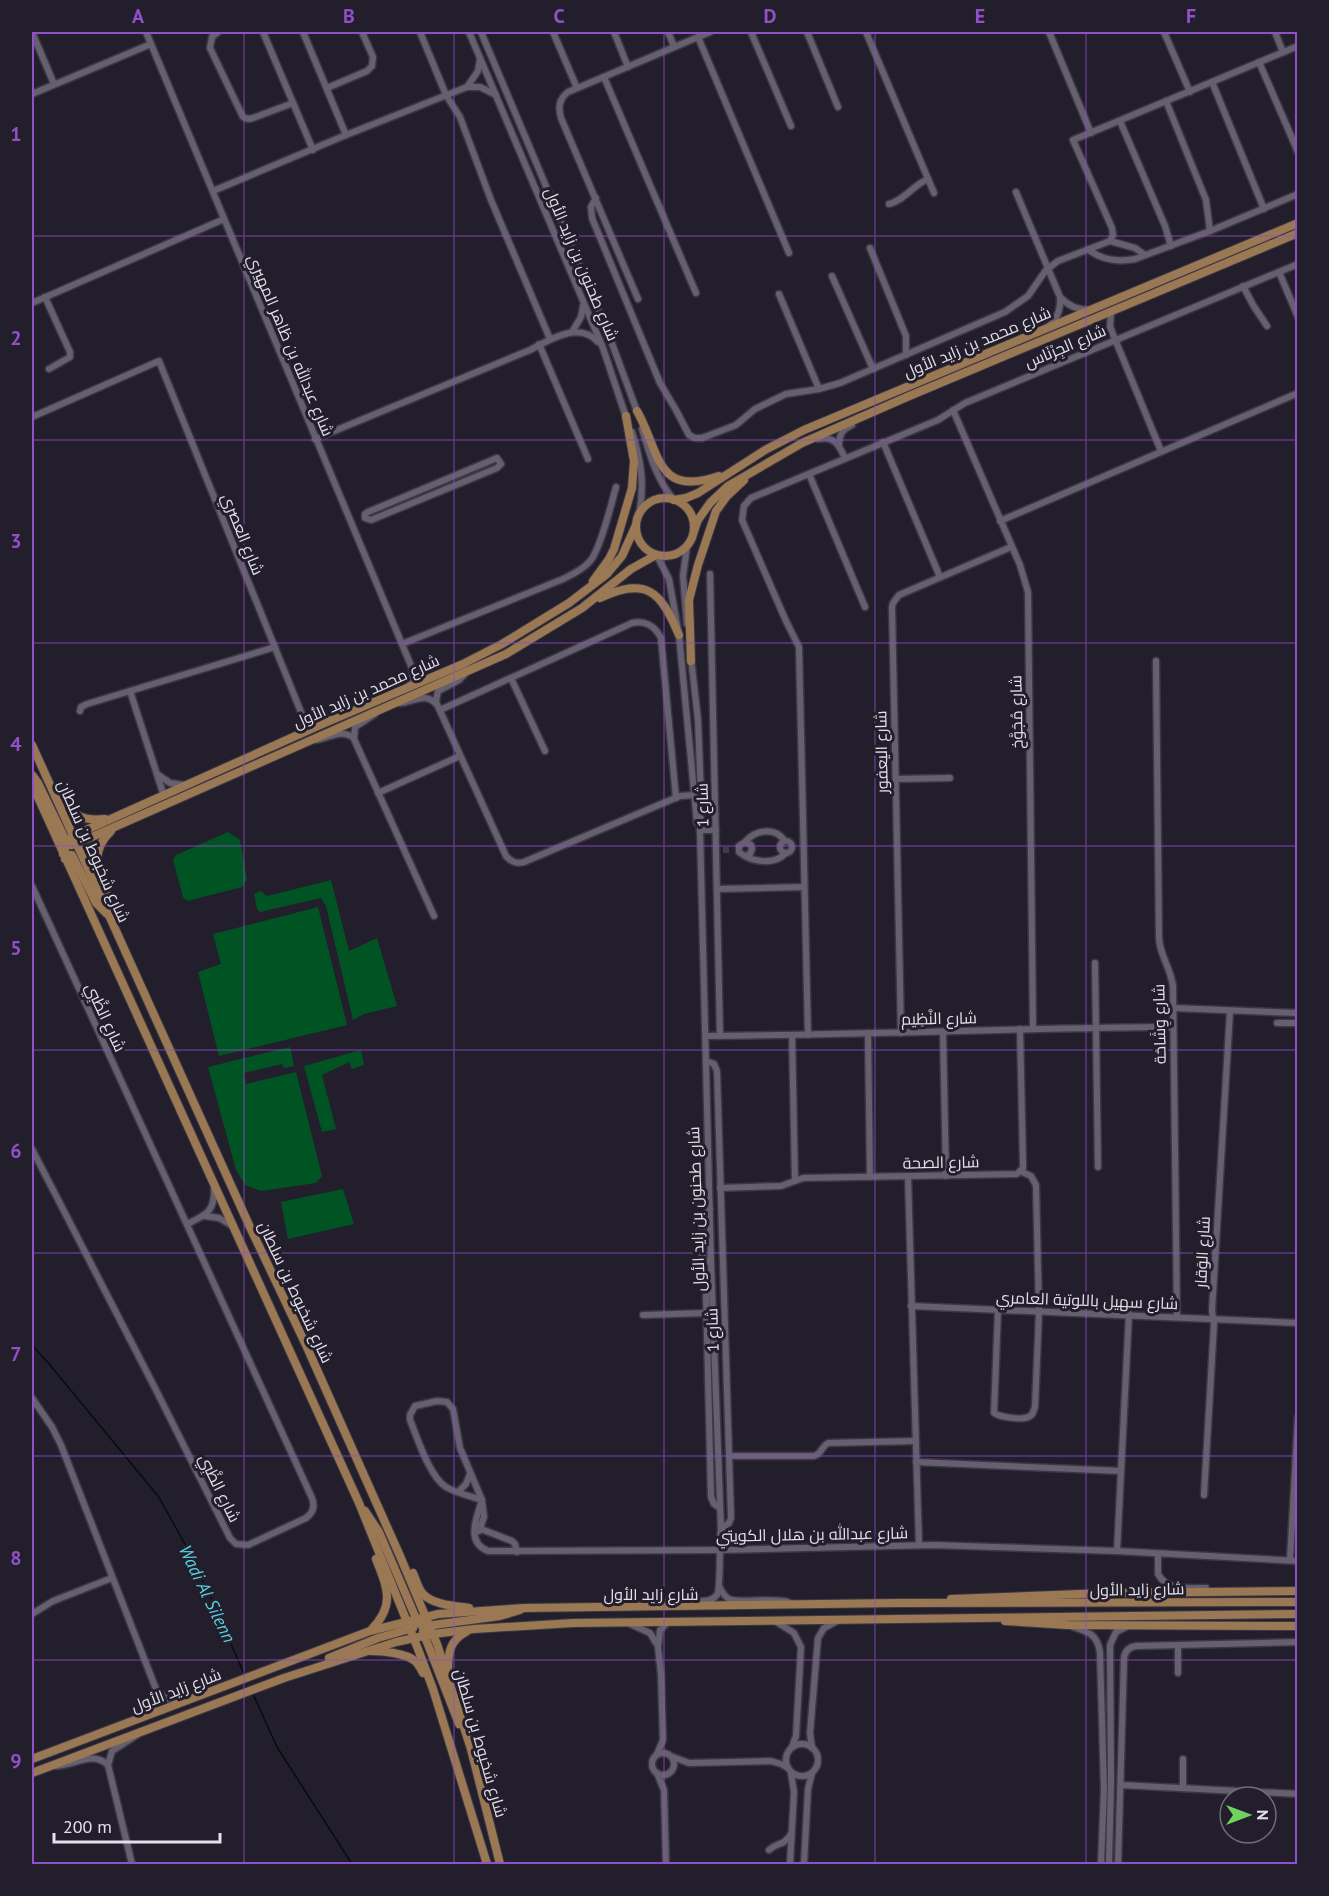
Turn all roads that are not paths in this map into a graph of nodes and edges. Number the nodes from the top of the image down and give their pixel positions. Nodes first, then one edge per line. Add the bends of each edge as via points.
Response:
1 (32, 32) edge
2 (146, 32) edge
3 (218, 32) edge
4 (263, 32) edge
5 (303, 32) edge
6 (362, 32) edge
7 (420, 32) edge
8 (469, 32) edge
9 (481, 32) edge
10 (553, 32) edge
11 (614, 32) edge
12 (668, 32) edge
13 (710, 32) edge
14 (751, 32) edge
15 (807, 32) edge
16 (866, 32) edge
17 (1049, 32) edge
18 (1164, 32) edge
19 (1275, 32) edge
20 (698, 37) junction
21 (151, 44) junction
22 (674, 46) junction
23 (1298, 46) edge
24 (1283, 52) junction
25 (480, 58) junction
26 (1259, 62) junction
27 (628, 67) junction
28 (604, 76) junction
29 (1212, 82) junction
30 (54, 84) junction
31 (467, 87) junction
32 (327, 88) junction
33 (577, 88) junction
34 (1190, 92) junction
35 (32, 94) edge
36 (446, 95) junction
37 (496, 95) junction
38 (1166, 102) junction
39 (293, 103) junction
40 (838, 106) dead end
41 (1120, 121) junction
42 (791, 126) dead end
43 (1091, 133) junction
44 (346, 135) junction
45 (312, 150) junction
46 (1298, 152) edge
47 (928, 179) junction
48 (213, 191) junction
49 (1016, 192) dead end
50 (934, 193) dead end
51 (1298, 194) edge
52 (596, 198) junction
53 (889, 204) dead end
54 (1264, 209) junction
55 (224, 219) junction
56 (1298, 223) edge
57 (1210, 231) junction
58 (1298, 233) edge
59 (1110, 241) junction
60 (1170, 246) junction
61 (870, 248) dead end
62 (1089, 250) junction
63 (789, 253) dead end
64 (1145, 255) junction
65 (1298, 264) edge
66 (1048, 268) junction
67 (1279, 272) junction
68 (832, 276) dead end
69 (1243, 286) junction
70 (696, 293) dead end
71 (779, 294) dead end
72 (45, 297) junction
73 (1060, 297) junction
74 (638, 299) dead end
75 (582, 300) junction
76 (32, 303) edge
77 (1090, 310) junction
78 (1111, 312) junction
79 (1298, 317) edge
80 (1098, 318) junction
81 (1267, 326) dead end
82 (1110, 327) junction
83 (1047, 328) junction
84 (572, 332) junction
85 (906, 336) junction
86 (550, 339) junction
87 (1115, 340) junction
88 (540, 345) junction
89 (603, 348) junction
90 (921, 348) junction
91 (906, 355) junction
92 (49, 369) dead end
93 (873, 369) junction
94 (819, 389) junction
95 (1298, 393) edge
96 (888, 406) junction
97 (953, 410) junction
98 (637, 411) junction
99 (626, 416) junction
100 (32, 417) edge
101 (315, 439) junction
102 (883, 442) junction
103 (839, 445) junction
104 (1161, 451) junction
105 (778, 456) junction
106 (845, 458) junction
107 (588, 459) dead end
108 (755, 469) junction
109 (726, 474) junction
110 (808, 474) junction
111 (616, 487) dead end
112 (674, 500) junction
113 (639, 514) junction
114 (365, 518) junction
115 (1000, 521) junction
116 (351, 524) junction
117 (636, 525) junction
118 (693, 531) junction
119 (687, 546) junction
120 (1011, 547) junction
121 (656, 555) junction
122 (710, 574) dead end
123 (940, 577) junction
124 (583, 593) junction
125 (593, 601) junction
126 (865, 607) dead end
127 (679, 635) junction
128 (402, 644) junction
129 (275, 647) junction
130 (691, 661) junction
131 (1156, 661) dead end
132 (412, 669) junction
133 (467, 672) junction
134 (430, 678) junction
135 (511, 678) junction
136 (408, 687) junction
137 (130, 691) junction
138 (395, 703) junction
139 (438, 708) junction
140 (80, 711) dead end
141 (378, 711) junction
142 (303, 717) junction
143 (320, 725) junction
144 (300, 735) junction
145 (354, 739) junction
146 (311, 741) junction
147 (32, 745) edge
148 (545, 751) dead end
149 (460, 756) junction
150 (42, 767) junction
151 (157, 774) junction
152 (32, 775) edge
153 (950, 778) dead end
154 (896, 779) junction
155 (32, 784) edge
156 (186, 785) junction
157 (378, 793) junction
158 (694, 795) junction
159 (164, 796) junction
160 (676, 798) junction
161 (113, 818) junction
162 (131, 820) junction
163 (117, 826) junction
164 (700, 830) junction
165 (716, 830) junction
166 (77, 839) junction
167 (746, 842) junction
168 (67, 843) junction
169 (723, 850) junction
170 (738, 850) junction
171 (746, 856) junction
172 (64, 857) junction
173 (32, 886) edge
174 (804, 887) junction
175 (717, 889) junction
176 (108, 915) junction
177 (434, 916) dead end
178 (115, 930) junction
179 (1095, 963) dead end
180 (1173, 1008) junction
181 (1230, 1011) junction
182 (1298, 1013) edge
183 (1277, 1023) dead end
184 (1298, 1023) edge
185 (1096, 1027) junction
186 (1172, 1027) junction
187 (1033, 1028) junction
188 (1020, 1029) junction
189 (943, 1032) junction
190 (868, 1033) junction
191 (901, 1033) junction
192 (792, 1035) junction
193 (808, 1035) junction
194 (706, 1036) junction
195 (720, 1036) junction
196 (706, 1061) junction
197 (33, 1154) edge
198 (1098, 1167) dead end
199 (1020, 1171) junction
200 (946, 1176) junction
201 (870, 1177) junction
202 (909, 1177) junction
203 (795, 1181) junction
204 (214, 1188) junction
205 (720, 1188) junction
206 (205, 1216) junction
207 (187, 1224) junction
208 (231, 1225) junction
209 (712, 1285) junction
210 (911, 1306) junction
211 (998, 1311) junction
212 (1039, 1312) junction
213 (706, 1313) junction
214 (1129, 1314) junction
215 (643, 1315) dead end
216 (1177, 1317) junction
217 (1213, 1318) junction
218 (1298, 1323) edge
219 (32, 1398) edge
220 (1298, 1417) edge
221 (915, 1442) junction
222 (729, 1456) junction
223 (916, 1462) junction
224 (1121, 1471) junction
225 (470, 1473) junction
226 (458, 1492) junction
227 (1204, 1495) dead end
228 (482, 1500) junction
229 (359, 1503) junction
230 (720, 1508) junction
231 (481, 1529) junction
232 (721, 1529) junction
233 (475, 1537) junction
234 (919, 1545) junction
235 (719, 1550) junction
236 (1117, 1551) junction
237 (518, 1552) junction
238 (1158, 1554) junction
239 (400, 1556) junction
240 (1294, 1560) edge
241 (112, 1578) junction
242 (720, 1588) junction
243 (1298, 1591) edge
244 (1221, 1592) junction
245 (1298, 1602) edge
246 (899, 1603) junction
247 (794, 1605) junction
248 (651, 1607) junction
249 (524, 1608) junction
250 (485, 1610) junction
251 (32, 1614) edge
252 (1298, 1614) edge
253 (974, 1617) junction
254 (843, 1619) junction
255 (772, 1620) junction
256 (669, 1621) junction
257 (620, 1622) junction
258 (1067, 1624) junction
259 (1136, 1625) junction
260 (420, 1626) junction
261 (1298, 1626) edge
262 (474, 1629) junction
263 (370, 1631) junction
264 (414, 1637) junction
265 (1298, 1642) edge
266 (1178, 1645) junction
267 (658, 1647) junction
268 (364, 1651) junction
269 (320, 1665) junction
270 (1178, 1673) dead end
271 (449, 1680) junction
272 (1110, 1684) junction
273 (1123, 1684) junction
274 (156, 1689) junction
275 (433, 1689) junction
276 (180, 1702) junction
277 (145, 1716) junction
278 (140, 1733) junction
279 (663, 1740) junction
280 (813, 1748) junction
281 (471, 1749) junction
282 (790, 1750) junction
283 (657, 1754) junction
284 (671, 1756) junction
285 (32, 1759) edge
286 (1183, 1759) dead end
287 (771, 1761) junction
288 (689, 1763) junction
289 (108, 1765) junction
290 (51, 1766) junction
291 (790, 1770) junction
292 (672, 1772) junction
293 (813, 1772) junction
294 (32, 1773) edge
295 (657, 1773) junction
296 (1120, 1785) junction
297 (1183, 1788) junction
298 (664, 1790) junction
299 (1298, 1794) edge
300 (792, 1834) junction
301 (769, 1850) dead end
302 (132, 1864) edge
303 (487, 1864) edge
304 (500, 1864) edge
305 (666, 1864) edge
306 (790, 1864) edge
307 (804, 1864) edge
308 (1101, 1864) edge
309 (1109, 1864) edge
310 (1118, 1864) edge

1 - 30 street
2 - 21 street, شارع عبدالله بن ظاهر المهيري
3 - 39 street via 210,40 210,48 243,117 253,118
4 - 39 street
5 - 32 street
6 - 32 street via 373,57 372,66
7 - 36 street
8 - 25 street, شارع طحنون بن زايد الأول
9 - 98 street, شارع طحنون بن زايد الأول
10 - 33 street
11 - 27 street
12 - 22 street
13 - 20 street
14 - 42 street
15 - 40 street
16 - 47 street
17 - 43 street
18 - 34 street
19 - 24 street
20 - 22 street
20 - 63 street
21 - 30 street
21 - 48 street, شارع عبدالله بن ظاهر المهيري
22 - 27 street
23 - 24 street
24 - 26 street
25 - 31 street via 478,71
25 - 37 street, شارع طحنون بن زايد الأول
26 - 29 street
26 - 46 street
27 - 28 street
28 - 33 street
28 - 70 street
29 - 34 street
29 - 54 street
30 - 35 street
31 - 36 street
31 - 37 street via 486,88
32 - 44 street
33 - 52 street via 564,95 560,111
34 - 38 street
36 - 44 street
36 - 86 street via 460,117
37 - 75 street, شارع طحنون بن زايد الأول
38 - 41 street
38 - 57 street via 1206,200
39 - 45 street
41 - 43 street
41 - 60 street
43 - 59 street via 1073,140 1112,228
44 - 45 street
45 - 48 street
47 - 50 street
47 - 53 street
48 - 55 street, شارع عبدالله بن ظاهر المهيري
49 - 66 street
51 - 54 street
52 - 74 street
52 - 94 street via 591,207 592,218 660,383 689,435 706,437 740,423 752,410 786,394
54 - 57 street
55 - 72 street
55 - 101 street, شارع عبدالله بن ظاهر المهيري
56 - 77 main road, شارع محمد بن زايد الأول
57 - 60 street
58 - 78 main road, شارع محمد بن زايد الأول
59 - 62 street
59 - 64 street via 1136,248
60 - 64 street
61 - 85 street
62 - 64 street via 1115,260
62 - 66 street
65 - 67 street, شارع الجِرْنَاس
66 - 73 street
66 - 90 street via 1032,291 1011,309
67 - 69 street, شارع الجِرْنَاس
67 - 79 street
68 - 93 street
69 - 81 street
69 - 87 street, شارع الجِرْنَاس
71 - 94 street
72 - 76 street
72 - 92 street via 70,352 67,360
73 - 77 street via 1076,309
73 - 83 street via 1059,311
75 - 84 street via 581,317
75 - 89 street, شارع طحنون بن زايد الأول
77 - 83 main road, شارع محمد بن زايد الأول
78 - 80 main road, شارع محمد بن زايد الأول
78 - 82 street
80 - 82 street
80 - 96 main road, شارع محمد بن زايد الأول
82 - 87 street
83 - 109 main road, شارع محمد بن زايد الأول via 804,430
84 - 86 street
84 - 89 street via 587,334
85 - 90 street
85 - 91 street
86 - 88 street
87 - 97 street, شارع الجِرْنَاس
87 - 104 street
88 - 101 street
88 - 107 street
89 - 99 street, شارع طحنون بن زايد الأول
90 - 91 street
91 - 93 street
93 - 94 street
95 - 104 street
96 - 103 street via 847,427 841,433
96 - 105 main road, شارع محمد بن زايد الأول
97 - 102 street, شارع الجِرْنَاس
97 - 115 street, شارع مُجَوَّخ
98 - 109 main road via 659,463 669,473 694,482
98 - 112 street, شارع طحنون بن زايد الأول via 655,472
99 - 113 street, شارع طحنون بن زايد الأول via 641,466
99 - 124 main road via 634,461 632,488 614,549
100 - 129 street, شارع العصري via 159,361
101 - 116 street, شارع عبدالله بن ظاهر المهيري
102 - 106 street, شارع الجِرْنَاس
102 - 123 street
103 - 105 street via 830,438 819,438
103 - 106 street
104 - 115 street
105 - 108 main road, شارع محمد بن زايد الأول
106 - 110 street, شارع الجِرْنَاس
108 - 118 main road, شارع محمد بن زايد الأول via 717,495
108 - 130 main road via 727,496 712,519 689,600
109 - 112 main road, شارع محمد بن زايد الأول via 698,493
110 - 126 street
110 - 174 street, شارع الجِرْنَاس via 751,498 741,515 799,647
111 - 128 street via 597,549 581,569
112 - 113 main road via 653,500
112 - 118 main road via 687,509
113 - 117 main road
114 - 114 street via 371,520 497,468 500,461 495,458 482,463 368,512
114 - 116 street
115 - 120 street, شارع مُجَوَّخ
116 - 128 street, شارع عبدالله بن ظاهر المهيري
117 - 121 main road via 639,541
117 - 124 main road, شارع محمد بن زايد الأول via 615,567
118 - 119 main road
119 - 121 main road via 673,555
119 - 130 street, شارع طحنون بن زايد الأول via 683,589
120 - 123 street, شارع اليعفور
120 - 187 street, شارع مُجَوَّخ via 1026,581 1028,598
121 - 125 main road, شارع محمد بن زايد الأول via 631,568
121 - 127 street, شارع طحنون بن زايد الأول via 669,579
122 - 165 street, شارع 1
123 - 154 street, شارع اليعفور via 899,595 892,607
124 - 134 main road, شارع محمد بن زايد الأول via 502,644
125 - 127 main road via 621,589 644,590 663,602
125 - 133 main road, شارع محمد بن زايد الأول via 506,654
127 - 158 street, شارع طحنون بن زايد الأول
128 - 132 street, شارع عبدالله بن ظاهر المهيري
129 - 137 street
129 - 142 street, شارع العصري
130 - 164 street, شارع طحنون بن زايد الأول via 698,720
131 - 180 street, شارع وِشَاحَة via 1159,948 1170,968
132 - 134 street
132 - 136 street
133 - 138 main road, شارع محمد بن زايد الأول
133 - 139 street via 438,691
134 - 136 main road, شارع محمد بن زايد الأول
135 - 139 street
135 - 148 street
135 - 160 street via 632,623 644,622 654,628 662,644
136 - 143 main road, شارع محمد بن زايد الأول
137 - 140 street via 81,706
137 - 151 street
138 - 139 street via 424,697 432,699
138 - 141 main road, شارع محمد بن زايد الأول
139 - 149 street
141 - 145 street via 356,728
141 - 146 main road, شارع محمد بن زايد الأول
142 - 143 street
142 - 144 street
143 - 144 main road, شارع محمد بن زايد الأول
144 - 156 main road, شارع محمد بن زايد الأول
145 - 146 street via 339,733
145 - 157 street
146 - 162 main road, شارع محمد بن زايد الأول
147 - 150 main road, شارع شخبوط بن سلطان
149 - 157 street
149 - 160 street via 506,856 515,863
150 - 161 main road via 72,812 86,819
150 - 166 main road, شارع شخبوط بن سلطان
151 - 156 street via 170,783
151 - 159 street
152 - 168 main road
153 - 154 street
154 - 191 street, شارع اليعفور
155 - 172 main road, شارع شخبوط بن سلطان
156 - 159 main road, شارع محمد بن زايد الأول
157 - 177 street
158 - 160 street
158 - 164 street, شارع طحنون بن زايد الأول
159 - 161 main road, شارع محمد بن زايد الأول
159 - 162 main road via 161,804 141,811
161 - 166 main road, شارع محمد بن زايد الأول
162 - 163 main road, شارع محمد بن زايد الأول
163 - 166 main road, شارع محمد بن زايد الأول
163 - 178 main road via 104,838 96,856
164 - 165 street
164 - 194 street, شارع طحنون بن زايد الأول
165 - 169 street, شارع 1
166 - 168 main road
166 - 176 main road, شارع شخبوط بن سلطان
167 - 170 street
167 - 171 street via 752,849
167 - 171 street via 756,833 768,831 778,834 792,847 773,860 756,861
168 - 172 main road
169 - 170 street
169 - 175 street, شارع 1
170 - 171 street
172 - 176 main road via 72,855 96,903
172 - 204 main road, شارع شخبوط بن سلطان
173 - 207 street, شارع الظَّبِي
174 - 175 street
174 - 193 street
175 - 195 street, شارع 1
176 - 178 main road, شارع شخبوط بن سلطان
178 - 239 main road, شارع شخبوط بن سلطان
179 - 185 street
180 - 181 street
180 - 186 street, شارع وِشَاحَة
181 - 182 street
181 - 217 street, شارع الوَقار
183 - 184 street
185 - 186 street, شارع النَّظِيم
185 - 187 street, شارع النَّظِيم
185 - 198 street
186 - 216 street, شارع وِشَاحَة
187 - 188 street, شارع النَّظِيم
188 - 189 street, شارع النَّظِيم
188 - 199 street
189 - 191 street, شارع النَّظِيم
189 - 200 street
190 - 191 street, شارع النَّظِيم
190 - 193 street, شارع النَّظِيم
190 - 201 street
192 - 193 street, شارع النَّظِيم
192 - 195 street, شارع النَّظِيم
192 - 203 street
194 - 195 street, شارع النَّظِيم
194 - 196 street, شارع طحنون بن زايد الأول
196 - 205 street, شارع 1 via 714,1064 717,1071
196 - 209 street, شارع طحنون بن زايد الأول
197 - 207 street, شارع الظَّبِي via 230,1538 244,1546 306,1518 314,1502
199 - 200 street, شارع الصحة via 1013,1175
199 - 212 street via 1031,1176 1036,1185
200 - 202 street, شارع الصحة
201 - 202 street, شارع الصحة
201 - 203 street, شارع الصحة
202 - 210 street
203 - 205 street, شارع الصحة via 781,1186
204 - 206 street via 213,1202
204 - 208 main road, شارع شخبوط بن سلطان
205 - 222 street, شارع 1
206 - 207 street
206 - 208 street
208 - 229 main road, شارع شخبوط بن سلطان
209 - 213 street via 706,1294
209 - 230 street, شارع طحنون بن زايد الأول
210 - 211 street, شارع سهيل باللوتية العامري
210 - 221 street
211 - 212 street, شارع سهيل باللوتية العامري
211 - 212 street via 994,1413 1023,1418 1030,1416 1035,1407
212 - 214 street, شارع سهيل باللوتية العامري
213 - 215 street
213 - 230 street via 711,1497
214 - 216 street, شارع سهيل باللوتية العامري
214 - 224 street
216 - 217 street, شارع سهيل باللوتية العامري
217 - 218 street, شارع سهيل باللوتية العامري
217 - 227 street, شارع الوَقار
219 - 241 street via 61,1445
220 - 240 street
221 - 222 street via 832,1443 824,1445 821,1453 814,1456
221 - 223 street
222 - 232 street, شارع 1 via 731,1518
223 - 224 street
223 - 234 street
224 - 236 street
225 - 226 street
225 - 226 street via 459,1448 455,1413 450,1405 437,1401 415,1406 410,1420 433,1472 444,1486
225 - 228 street
226 - 228 street
228 - 231 street
228 - 233 street
229 - 260 main road, شارع شخبوط بن سلطان
229 - 263 main road via 364,1528 388,1591 383,1615
230 - 232 street, شارع طحنون بن زايد الأول
231 - 233 street
231 - 237 street via 512,1540
232 - 235 street, شارع طحنون بن زايد الأول
233 - 237 street, شارع عبدالله بن هلال الكويتي via 479,1546 488,1551
234 - 235 street, شارع عبدالله بن هلال الكويتي
234 - 236 street, شارع عبدالله بن هلال الكويتي
235 - 237 street, شارع عبدالله بن هلال الكويتي
235 - 242 street, شارع طحنون بن زايد الأول
236 - 238 street, شارع عبدالله بن هلال الكويتي
238 - 240 street, شارع عبدالله بن هلال الكويتي
238 - 244 street via 1158,1574 1167,1584
239 - 250 main road via 426,1596
239 - 260 main road, شارع شخبوط بن سلطان
241 - 251 street via 53,1601
241 - 274 street
242 - 247 street via 733,1600 775,1599
242 - 248 street via 715,1598 708,1601 668,1601
243 - 244 main road
244 - 246 main road
245 - 246 main road, شارع زايد الأول
246 - 247 main road, شارع زايد الأول
247 - 248 main road, شارع زايد الأول
248 - 249 main road, شارع زايد الأول
249 - 250 main road, شارع زايد الأول
249 - 260 main road via 507,1615
250 - 260 main road, شارع زايد الأول
252 - 253 main road, شارع زايد الأول
253 - 254 main road, شارع زايد الأول
253 - 258 main road
254 - 255 main road, شارع زايد الأول
254 - 280 street via 824,1628 818,1638 810,1733
255 - 256 main road, شارع زايد الأول
255 - 282 street via 794,1633 801,1647 796,1736
256 - 257 main road, شارع زايد الأول
256 - 267 street via 660,1630
257 - 262 main road, شارع زايد الأول
257 - 267 street via 650,1633
258 - 259 main road
258 - 308 street via 1093,1635 1100,1649 1104,1789
259 - 261 main road
259 - 272 street via 1120,1629 1112,1637
260 - 262 main road, شارع زايد الأول
260 - 263 main road, شارع زايد الأول
260 - 264 main road, شارع شخبوط بن سلطان
260 - 269 main road via 378,1638
260 - 271 main road, شارع شخبوط بن سلطان
260 - 281 main road
262 - 271 main road via 459,1635 450,1649
263 - 276 main road, شارع زايد الأول
264 - 268 main road, شارع زايد الأول
264 - 275 main road, شارع شخبوط بن سلطان
265 - 266 street
266 - 270 street
266 - 273 street via 1128,1649
267 - 279 street
268 - 269 main road, شارع زايد الأول
268 - 275 main road via 412,1659
269 - 278 main road, شارع زايد الأول
271 - 281 main road, شارع شخبوط بن سلطان
272 - 273 street
272 - 309 street
273 - 296 street
274 - 276 street via 168,1700
274 - 277 street via 156,1703
275 - 303 main road, شارع شخبوط بن سلطان
276 - 277 main road, شارع زايد الأول
277 - 285 main road, شارع زايد الأول
278 - 289 street via 112,1751
278 - 290 main road, شارع زايد الأول
279 - 283 street
279 - 284 street
280 - 282 street via 800,1744
280 - 293 street via 818,1760
281 - 304 main road, شارع شخبوط بن سلطان
282 - 287 street
282 - 291 street via 786,1760
283 - 284 street
283 - 295 street via 652,1764
284 - 288 street
284 - 292 street via 675,1764
286 - 297 street
287 - 288 street
287 - 291 street
288 - 292 street
289 - 290 street via 94,1758
289 - 302 street
290 - 294 main road, شارع زايد الأول
291 - 293 street via 802,1776
291 - 300 street via 794,1786
292 - 295 street
292 - 298 street
293 - 307 street via 808,1785
295 - 298 street
296 - 297 street
296 - 310 street
297 - 299 street
298 - 305 street
300 - 301 street
300 - 306 street

